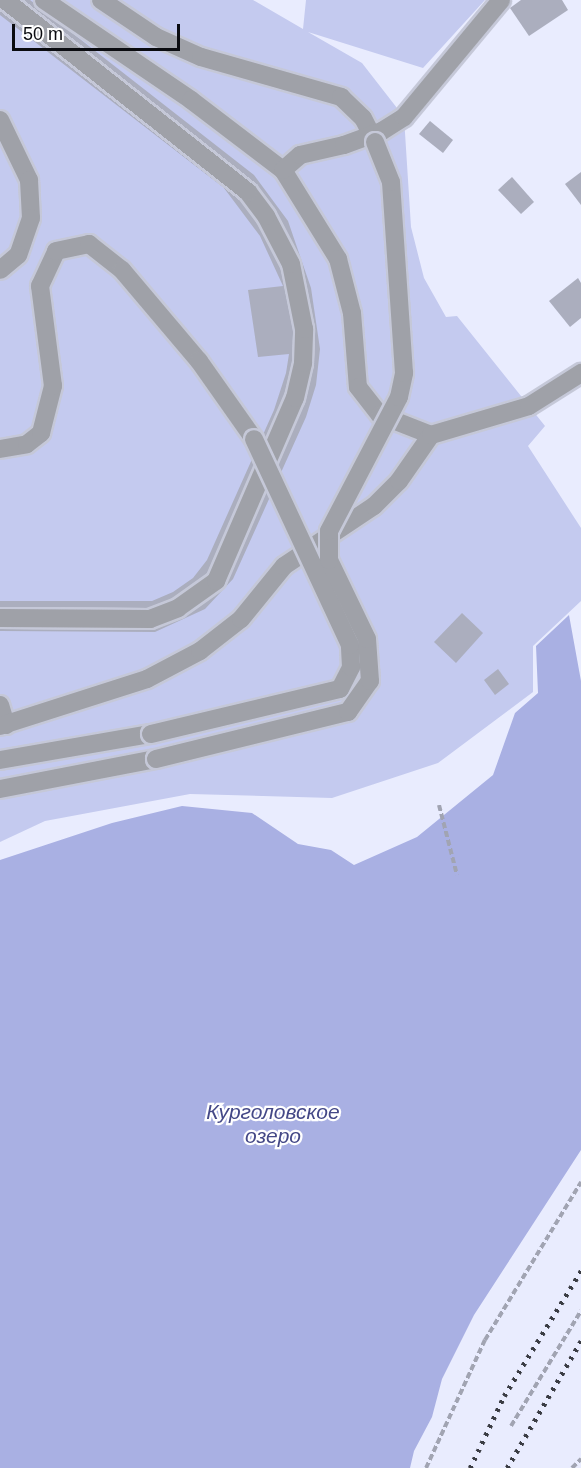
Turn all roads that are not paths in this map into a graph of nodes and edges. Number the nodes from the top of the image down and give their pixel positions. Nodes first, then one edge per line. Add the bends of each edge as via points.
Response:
1 (5, 0) edge
2 (44, 0) edge
3 (101, 0) edge
4 (501, 0) edge
5 (0, 120) edge
6 (284, 170) junction
7 (0, 270) edge
8 (581, 373) edge
9 (431, 435) junction
10 (0, 449) edge
11 (0, 618) edge
12 (0, 705) edge
13 (3, 725) edge
14 (0, 760) edge
15 (0, 789) edge

1 - 11 street via 248,192 266,216 291,264 304,328 296,398 216,581 178,608 150,619
2 - 6 street via 191,100
3 - 15 street, bridge via 156,37 201,57 341,97 363,118 391,182 404,373 399,397 329,531 329,560 366,639 370,681 348,712 156,759
4 - 6 street via 404,117 382,131 344,145 300,155
5 - 7 street via 29,180 31,218 18,255
6 - 9 street via 338,259 352,313 358,387 380,415
8 - 9 street via 529,406
9 - 13 street via 399,482 374,506 284,566 241,619 200,651 147,679
10 - 14 street, bridge via 27,444 41,433 50,411 53,386 40,286 56,251 88,244 122,270 199,361 254,439 350,645 351,668 340,689 151,734
12 - 13 street

